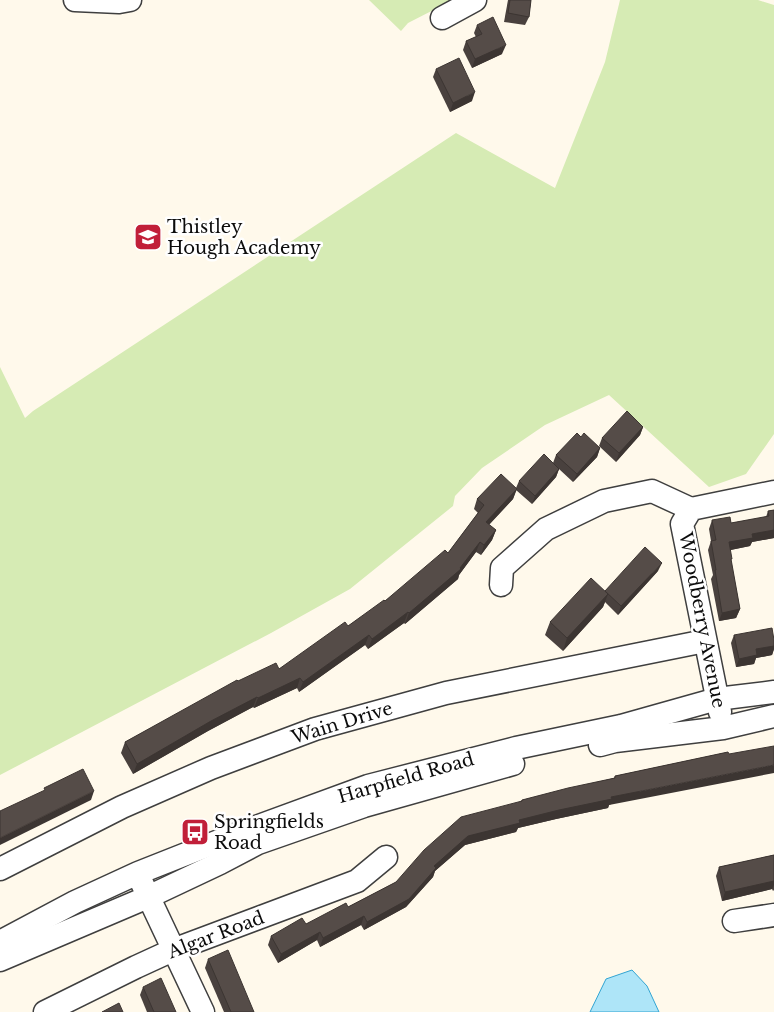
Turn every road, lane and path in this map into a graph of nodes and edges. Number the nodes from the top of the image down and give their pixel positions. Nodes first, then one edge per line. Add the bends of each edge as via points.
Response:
1 (75, 0) edge
2 (130, 0) edge
3 (474, 0) edge
4 (442, 18) dead end
5 (774, 492) edge
6 (691, 509) junction
7 (501, 585) dead end
8 (705, 640) junction
9 (774, 692) edge
10 (717, 699) junction
11 (774, 716) edge
12 (723, 728) junction
13 (386, 857) dead end
14 (0, 869) edge
15 (138, 873) junction
16 (148, 897) junction
17 (774, 915) edge
18 (734, 921) dead end
19 (0, 942) edge
20 (173, 950) junction
21 (0, 960) edge
22 (45, 1012) edge
23 (203, 1012) edge

1 - 2 street
3 - 4 street
5 - 6 street, Woodberry Avenue
6 - 7 street via 652,491 604,500 546,529 502,568
6 - 8 street, Woodberry Avenue via 682,524
8 - 10 street, Woodberry Avenue
8 - 14 street, Wain Drive via 446,693 315,729 211,768 122,807
9 - 10 street, Harpfield Road
10 - 12 street, Woodberry Avenue
10 - 15 street, Harpfield Road via 622,726 516,748 368,786
11 - 12 street, Harpfield Road
12 - 16 street, Harpfield Road via 615,742 528,760 364,806 258,843
13 - 20 street, Algar Road via 357,881
15 - 16 street
15 - 19 street, Harpfield Road
16 - 20 street
16 - 21 street, Harpfield Road
17 - 18 street
20 - 22 street, Algar Road
20 - 23 street

